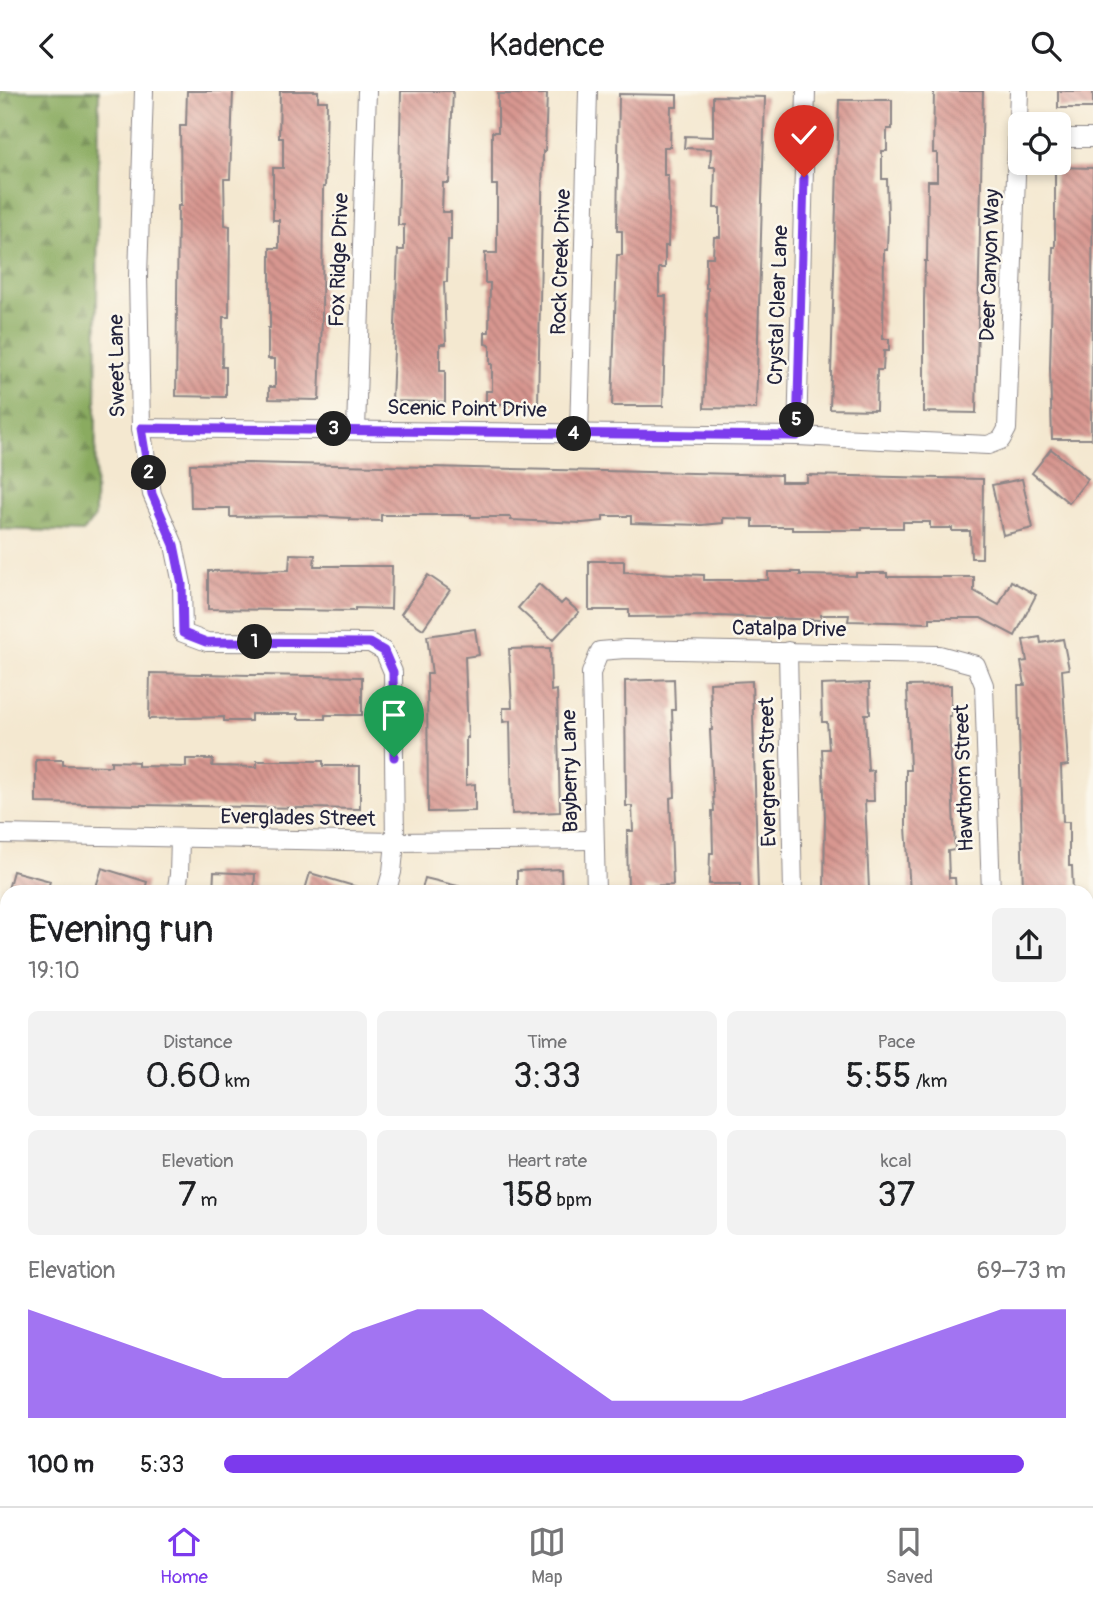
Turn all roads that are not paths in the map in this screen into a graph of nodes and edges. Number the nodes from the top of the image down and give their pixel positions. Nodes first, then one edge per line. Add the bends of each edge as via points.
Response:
1 (144, 91) edge
2 (367, 91) edge
3 (588, 91) edge
4 (806, 91) edge
5 (1019, 91) edge
6 (1019, 112) edge
7 (1071, 138) edge
8 (1093, 138) edge
9 (1017, 175) edge
10 (141, 428) junction
11 (356, 430) junction
12 (579, 434) junction
13 (797, 436) junction
14 (1001, 440) joint
15 (600, 651) joint
16 (788, 651) junction
17 (976, 665) joint
18 (0, 834) edge
19 (180, 838) junction
20 (594, 840) junction
21 (395, 842) junction
22 (177, 885) edge
23 (388, 885) edge
24 (596, 885) edge
25 (793, 885) edge
26 (990, 885) edge

1 - 10 street, Sweet Lane via 138,276
2 - 11 street, Fox Ridge Drive
3 - 12 street, Rock Creek Drive
4 - 13 street, Crystal Clear Lane
5 - 6 street, Deer Canyon Way
7 - 8 street
9 - 14 street, Deer Canyon Way via 1007,429
10 - 11 street, Scenic Point Drive
10 - 21 street, Sweet Lane via 152,494 174,545 182,584 183,633 206,642 370,643 384,651 393,672
11 - 12 street, Scenic Point Drive
12 - 13 street, Scenic Point Drive
13 - 14 street, Scenic Point Drive via 988,445
15 - 16 street, Catalpa Drive
15 - 20 street, Bayberry Lane via 591,673
16 - 17 street, Catalpa Drive via 939,655
16 - 25 street, Evergreen Street
17 - 26 street, Hawthorn Street via 984,685
18 - 19 street, Everglades Street
19 - 21 street, Everglades Street
19 - 22 street
20 - 21 street, Everglades Street
20 - 24 street, Bayberry Lane
21 - 23 street

